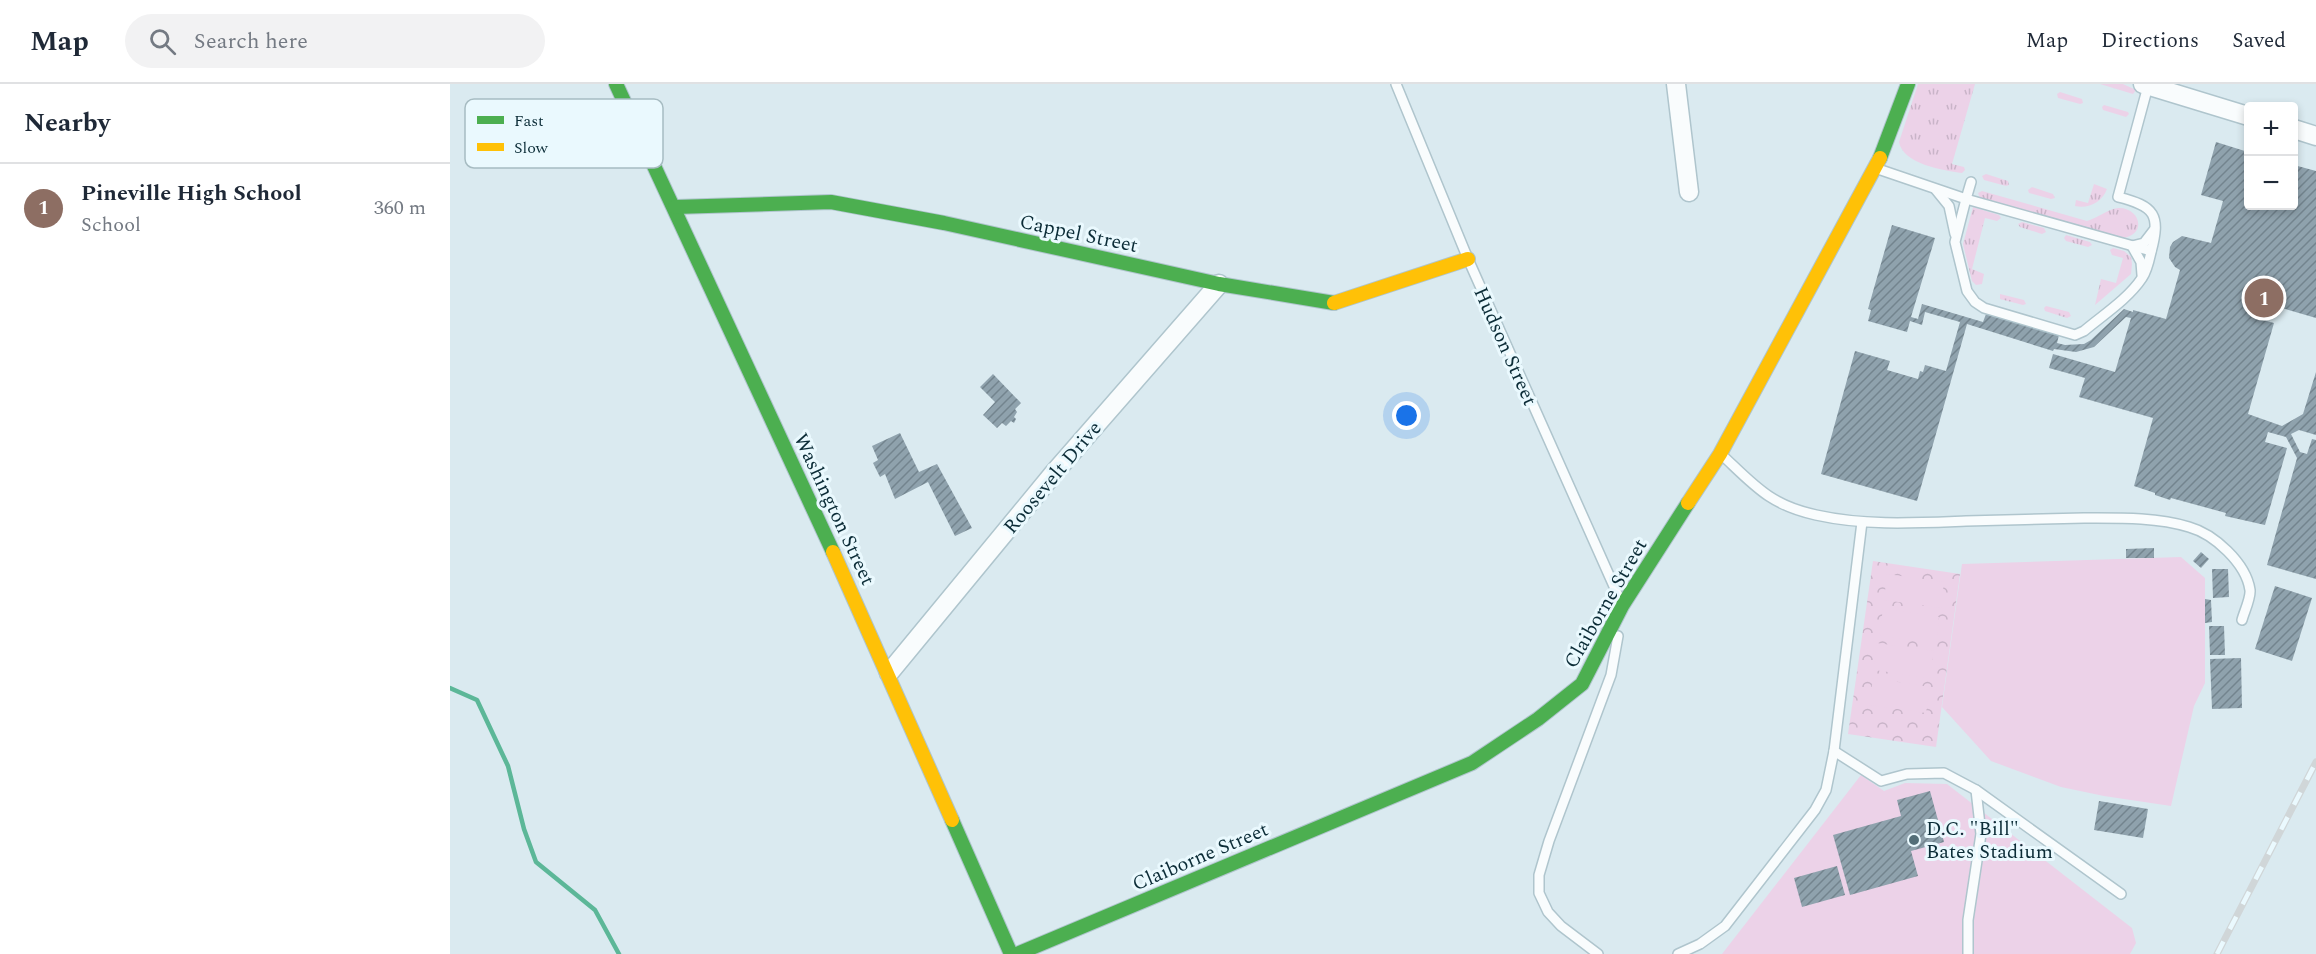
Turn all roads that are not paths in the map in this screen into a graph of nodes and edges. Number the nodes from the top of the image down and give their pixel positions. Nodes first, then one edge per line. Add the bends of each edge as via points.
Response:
1 (616, 84) edge
2 (1396, 84) edge
3 (1676, 84) edge
4 (1908, 84) edge
5 (2145, 85) edge
6 (623, 99) edge
7 (2244, 115) edge
8 (2298, 130) edge
9 (2316, 136) edge
10 (656, 168) edge
11 (1875, 168) junction
12 (1971, 182) dead end
13 (1935, 189) junction
14 (1689, 192) dead end
15 (1966, 199) junction
16 (675, 207) junction
17 (2156, 227) junction
18 (1955, 242) junction
19 (2132, 246) junction
20 (2151, 251) junction
21 (1468, 259) junction
22 (2143, 278) junction
23 (1219, 284) junction
24 (1720, 454) junction
25 (1862, 522) junction
26 (1623, 606) junction
27 (2242, 620) dead end
28 (889, 673) junction
29 (1834, 751) junction
30 (1976, 790) junction
31 (2121, 894) dead end
32 (1011, 954) edge
33 (1017, 954) edge
34 (1598, 954) edge
35 (1678, 954) edge
36 (1968, 954) edge

1 - 6 street, Washington Street
2 - 21 lane, Hudson Street
3 - 14 street
4 - 11 street, Claiborne Street
5 - 7 street
5 - 17 lane via 2118,197 2148,208
8 - 9 street
10 - 16 street, Washington Street
11 - 13 lane
11 - 24 street, Claiborne Street
12 - 15 lane
13 - 15 lane
13 - 18 lane via 1949,206
15 - 18 lane
15 - 19 lane
16 - 23 street, Cappel Street via 831,202
16 - 28 street, Washington Street
17 - 19 lane via 2144,243
17 - 20 lane
18 - 22 lane via 1967,291 1975,302 2074,335 2084,332
19 - 20 lane
19 - 22 lane via 2141,262
20 - 22 lane
21 - 23 street, Cappel Street via 1334,303
21 - 26 lane, Hudson Street
23 - 28 street, Roosevelt Drive via 1053,474
24 - 25 lane via 1763,494 1784,507
24 - 26 street, Claiborne Street
25 - 27 lane via 1883,525 2110,518 2189,526 2233,555 2250,590
25 - 29 lane
26 - 33 street, Claiborne Street via 1582,684 1472,763
26 - 34 lane via 1611,675 1539,875 1539,893 1548,912
28 - 32 street, Washington Street
29 - 30 lane via 1881,781 1907,774 1944,773
29 - 35 lane via 1826,790 1815,810 1725,926
30 - 31 lane
30 - 36 lane via 1981,834 1968,920

